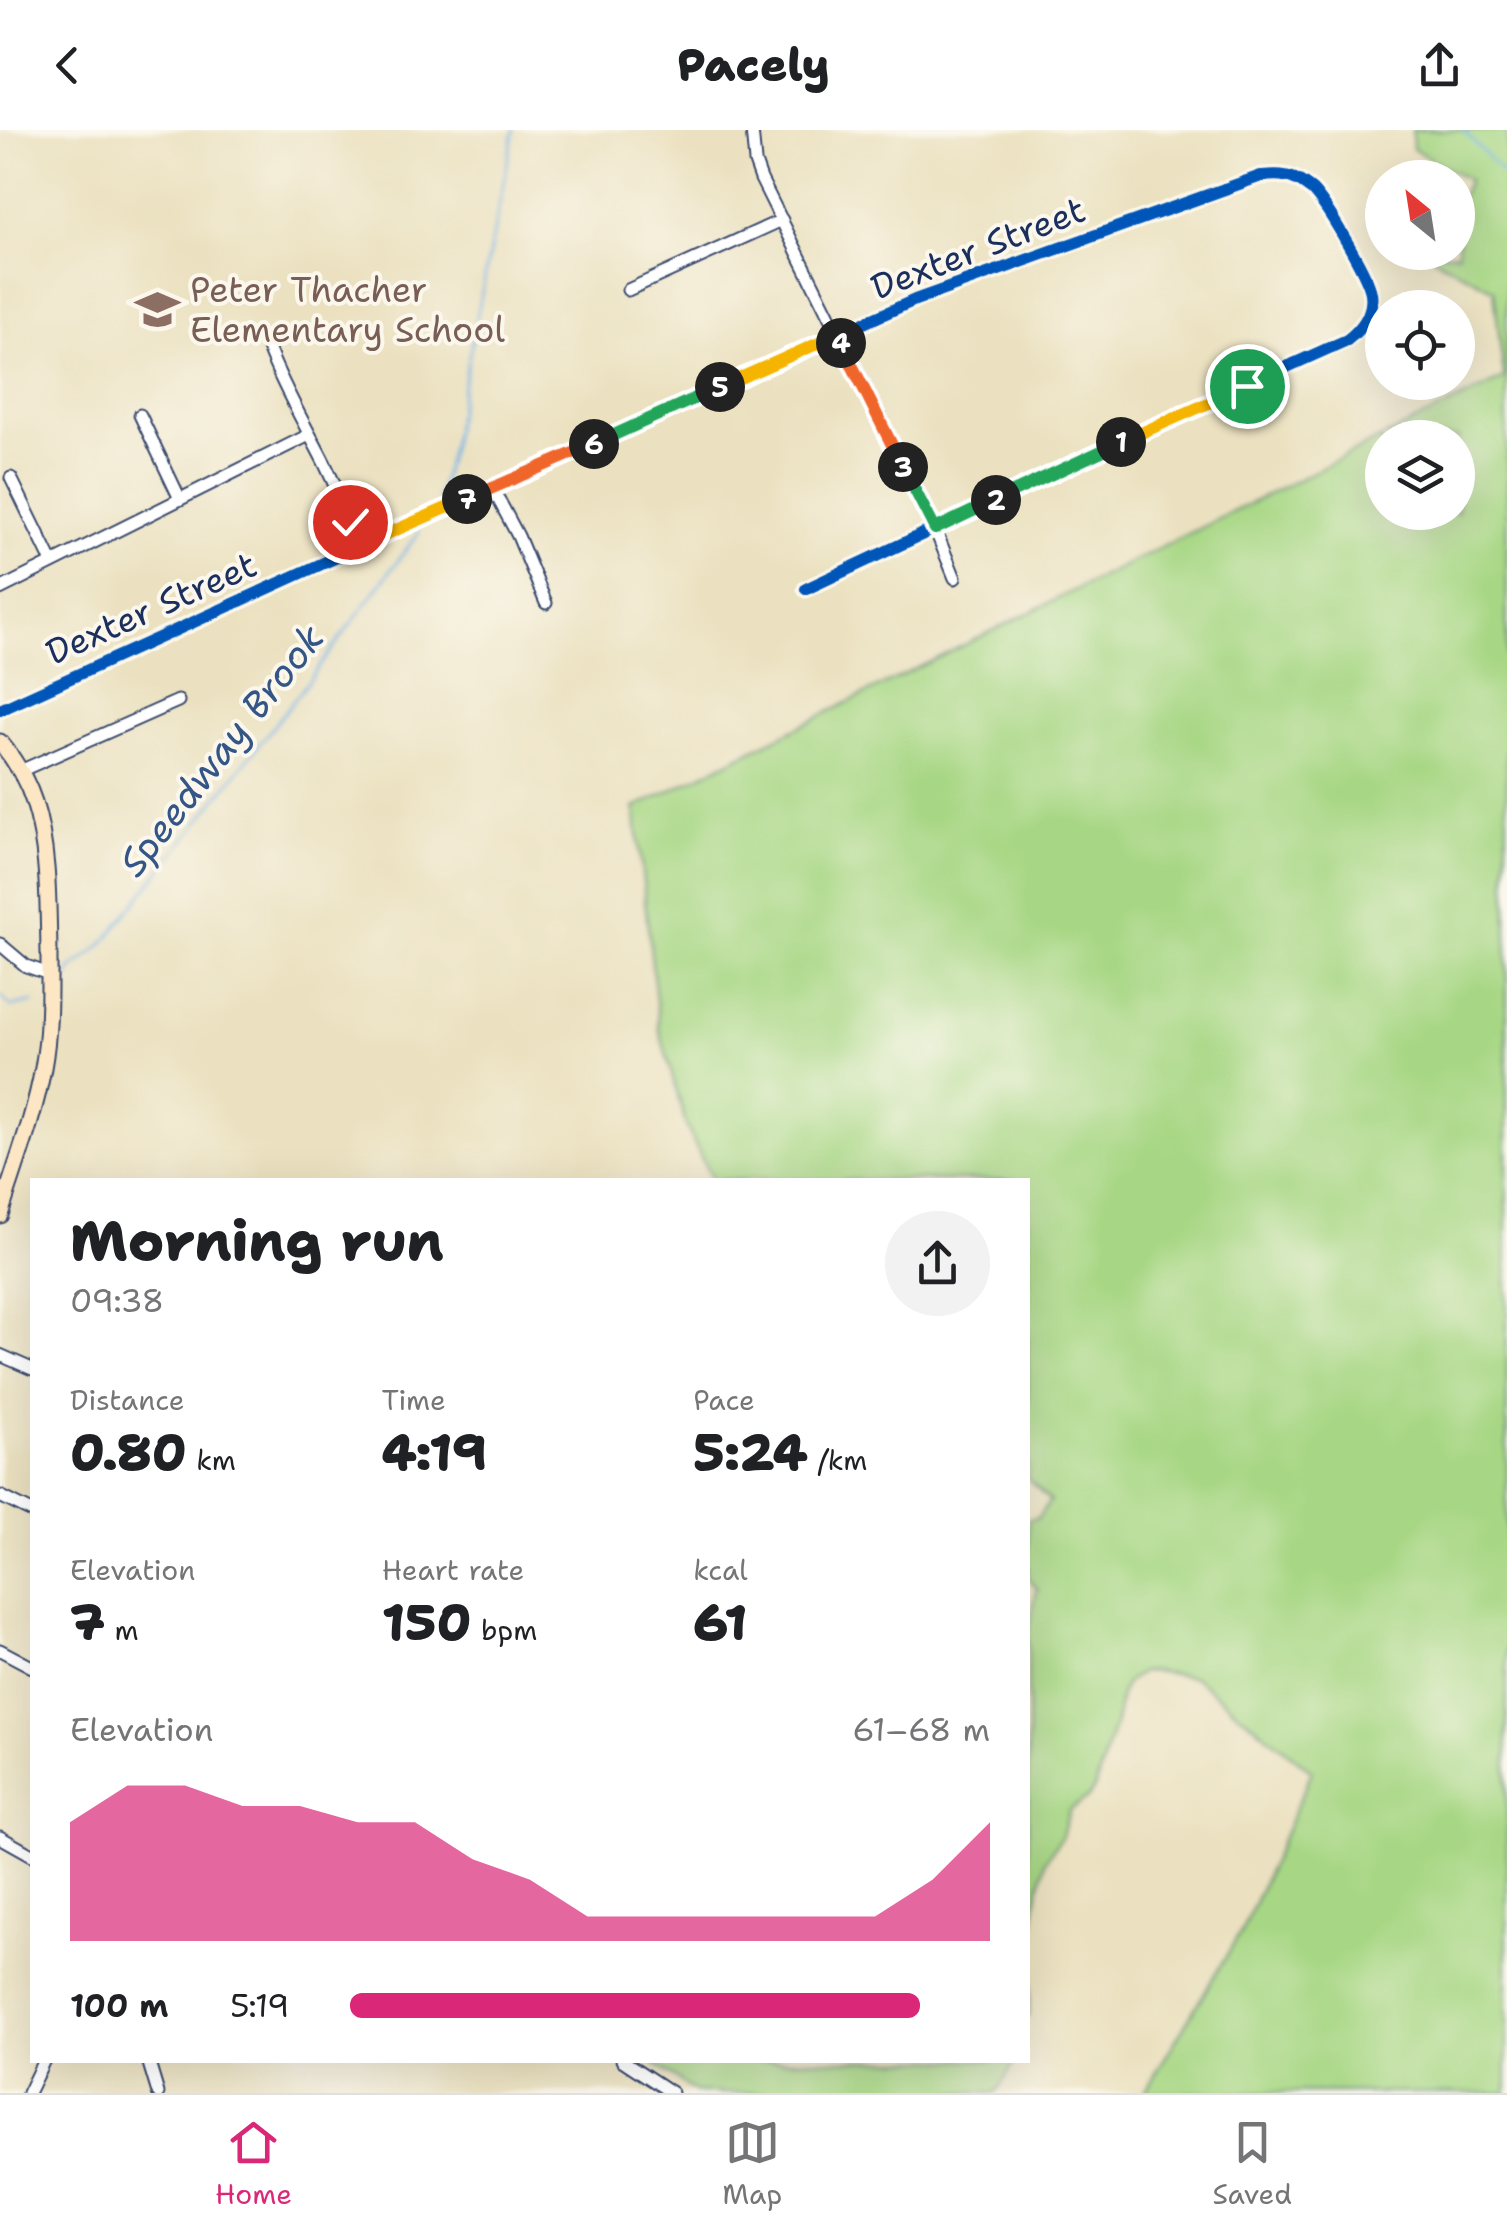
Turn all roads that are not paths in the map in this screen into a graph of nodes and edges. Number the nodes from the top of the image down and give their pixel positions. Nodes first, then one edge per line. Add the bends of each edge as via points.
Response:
1 (752, 130) edge
2 (782, 220) junction
3 (628, 290) dead end
4 (837, 335) junction
5 (268, 348) dead end
6 (140, 415) dead end
7 (309, 434) junction
8 (11, 478) dead end
9 (494, 489) junction
10 (180, 498) junction
11 (935, 529) junction
12 (364, 544) junction
13 (52, 562) junction
14 (955, 578) dead end
15 (0, 589) edge
16 (806, 589) dead end
17 (546, 603) dead end
18 (178, 701) dead end
19 (0, 710) edge
20 (0, 742) edge
21 (20, 771) junction
22 (0, 944) edge
23 (49, 974) junction
24 (0, 1215) edge
25 (0, 1355) edge
26 (30, 1368) edge
27 (0, 1496) edge
28 (30, 1511) edge
29 (0, 1650) edge
30 (30, 1667) edge
31 (0, 1837) edge
32 (30, 1854) edge
33 (43, 2063) edge
34 (149, 2063) edge
35 (627, 2063) edge
36 (28, 2093) edge
37 (158, 2093) edge
38 (672, 2093) edge

1 - 2 street via 754,162
2 - 3 street
2 - 4 street
4 - 9 street, Dexter Street
4 - 11 street
4 - 11 street, Dexter Street via 915,300 1261,176 1280,174 1312,190 1363,272 1370,308 1347,340
5 - 7 street
6 - 10 street
7 - 10 street
7 - 12 street
8 - 13 street
9 - 12 street, Dexter Street
9 - 17 street
10 - 13 street
11 - 14 street
11 - 16 street
12 - 19 street, Dexter Street
13 - 15 street
18 - 21 street
20 - 21 main road
21 - 23 main road via 41,833
22 - 23 street via 26,966
23 - 24 main road via 43,1070
25 - 26 street
27 - 28 street
29 - 30 street
31 - 32 street
33 - 36 street
34 - 37 street
35 - 38 street

